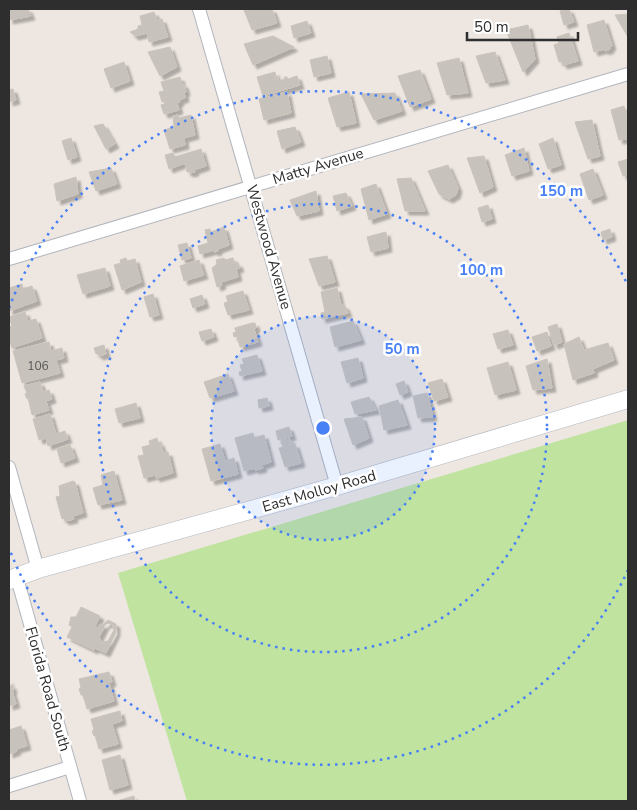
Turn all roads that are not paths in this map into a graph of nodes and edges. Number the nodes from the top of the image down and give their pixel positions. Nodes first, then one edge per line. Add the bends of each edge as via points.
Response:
1 (199, 9) edge
2 (628, 74) edge
3 (251, 186) junction
4 (9, 259) edge
5 (628, 399) edge
6 (9, 467) edge
7 (337, 486) junction
8 (38, 569) junction
9 (13, 579) edge
10 (70, 767) junction
11 (9, 786) edge
12 (80, 801) edge

1 - 3 street, Westwood Avenue
2 - 3 street, Matty Avenue
3 - 4 street, Matty Avenue
3 - 7 street, Westwood Avenue
5 - 7 street, East Molloy Road
6 - 8 street
7 - 8 street, East Molloy Road
8 - 9 street, East Molloy Road
9 - 10 street, Florida Road South
10 - 11 street
10 - 12 street, Florida Road South

